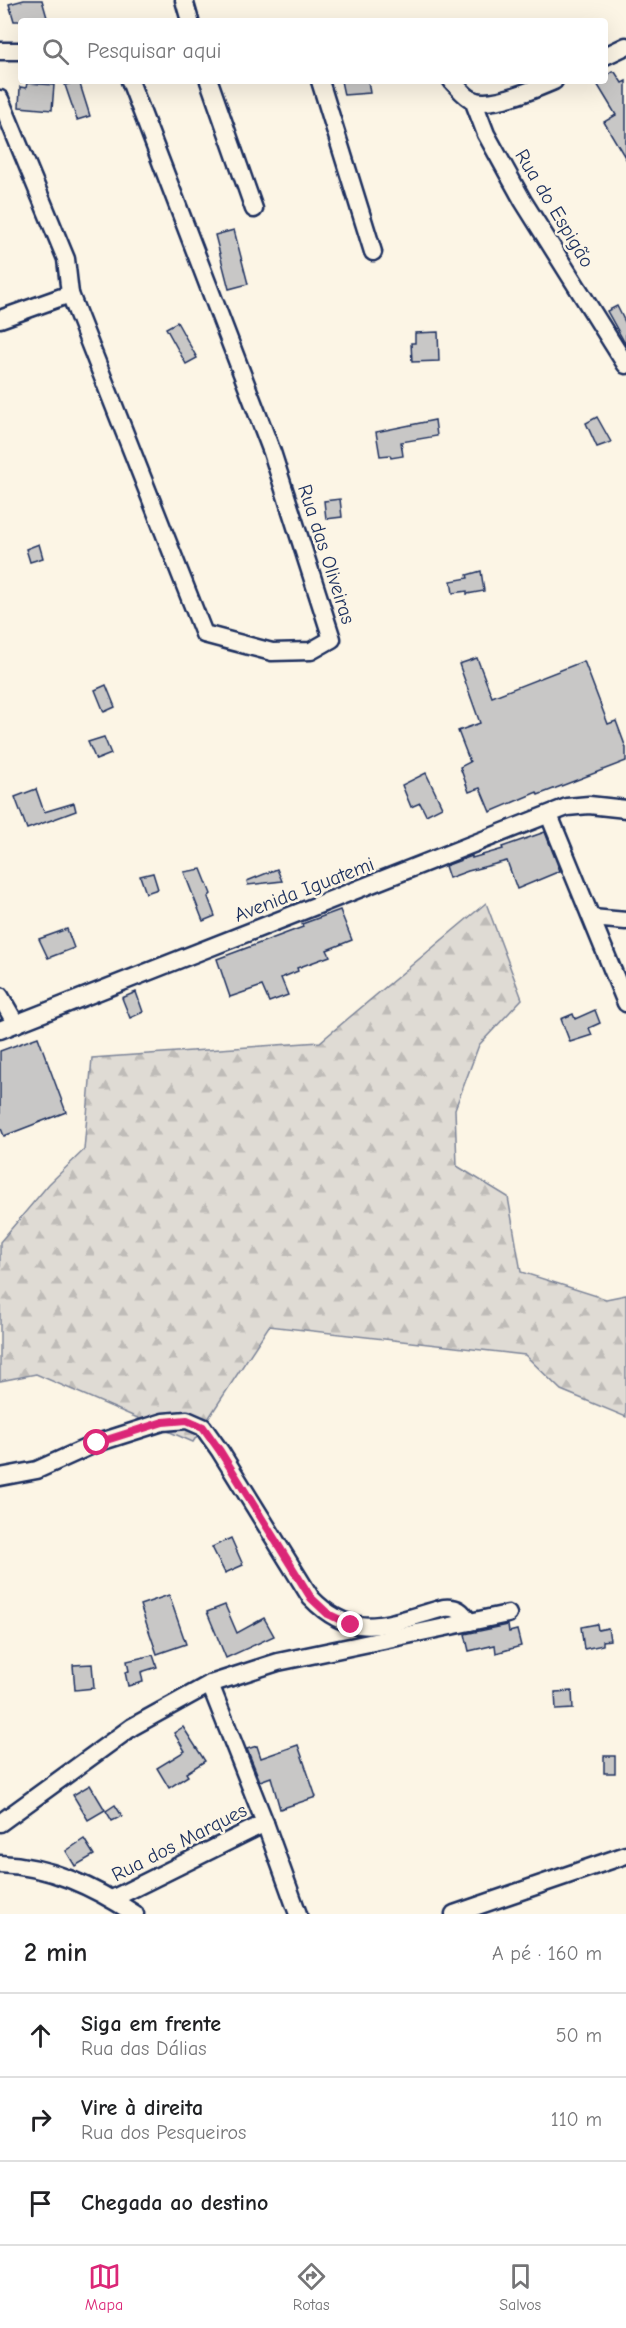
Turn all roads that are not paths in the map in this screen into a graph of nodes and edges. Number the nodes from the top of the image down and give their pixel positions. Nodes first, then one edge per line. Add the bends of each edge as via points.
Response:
1 (184, 0) edge
2 (189, 18) edge
3 (626, 46) edge
4 (0, 51) edge
5 (18, 51) edge
6 (608, 55) edge
7 (131, 84) edge
8 (210, 84) edge
9 (321, 84) edge
10 (455, 84) edge
11 (545, 84) edge
12 (0, 99) edge
13 (473, 100) junction
14 (254, 209) dead end
15 (373, 252) dead end
16 (70, 294) junction
17 (0, 320) edge
18 (626, 365) edge
19 (626, 809) edge
20 (549, 815) junction
21 (592, 918) junction
22 (626, 921) edge
23 (0, 996) edge
24 (626, 1004) edge
25 (16, 1024) junction
26 (0, 1030) edge
27 (0, 1477) edge
28 (508, 1614) dead end
29 (469, 1622) junction
30 (210, 1684) junction
31 (0, 1822) edge
32 (266, 1822) junction
33 (626, 1855) edge
34 (0, 1864) edge
35 (112, 1899) junction
36 (135, 1914) edge
37 (298, 1914) edge
38 (454, 1914) edge

1 - 2 street
3 - 6 street
4 - 5 street
7 - 16 street, Rua das Oliveiras via 272,452 332,639 310,651 272,652 204,634
8 - 14 street
9 - 15 street
10 - 13 street
11 - 13 street via 500,100
12 - 16 street via 66,259
13 - 18 street, Rua do Espigão via 486,134 523,201
16 - 17 street
19 - 20 street, Avenida Iguatemi via 589,805 567,807
20 - 21 street
20 - 25 street, Avenida Iguatemi
21 - 22 street
21 - 24 street
23 - 25 street
25 - 26 street, Avenida Iguatemi
27 - 29 street via 37,1470 97,1443 163,1422 187,1420 203,1427 311,1598 328,1614 351,1625 371,1627 453,1607
28 - 29 street
29 - 30 street via 278,1662
30 - 31 street via 132,1727
30 - 32 street
32 - 35 street, Rua dos Marques
32 - 37 street
33 - 38 street
34 - 35 street via 47,1871
35 - 36 street

